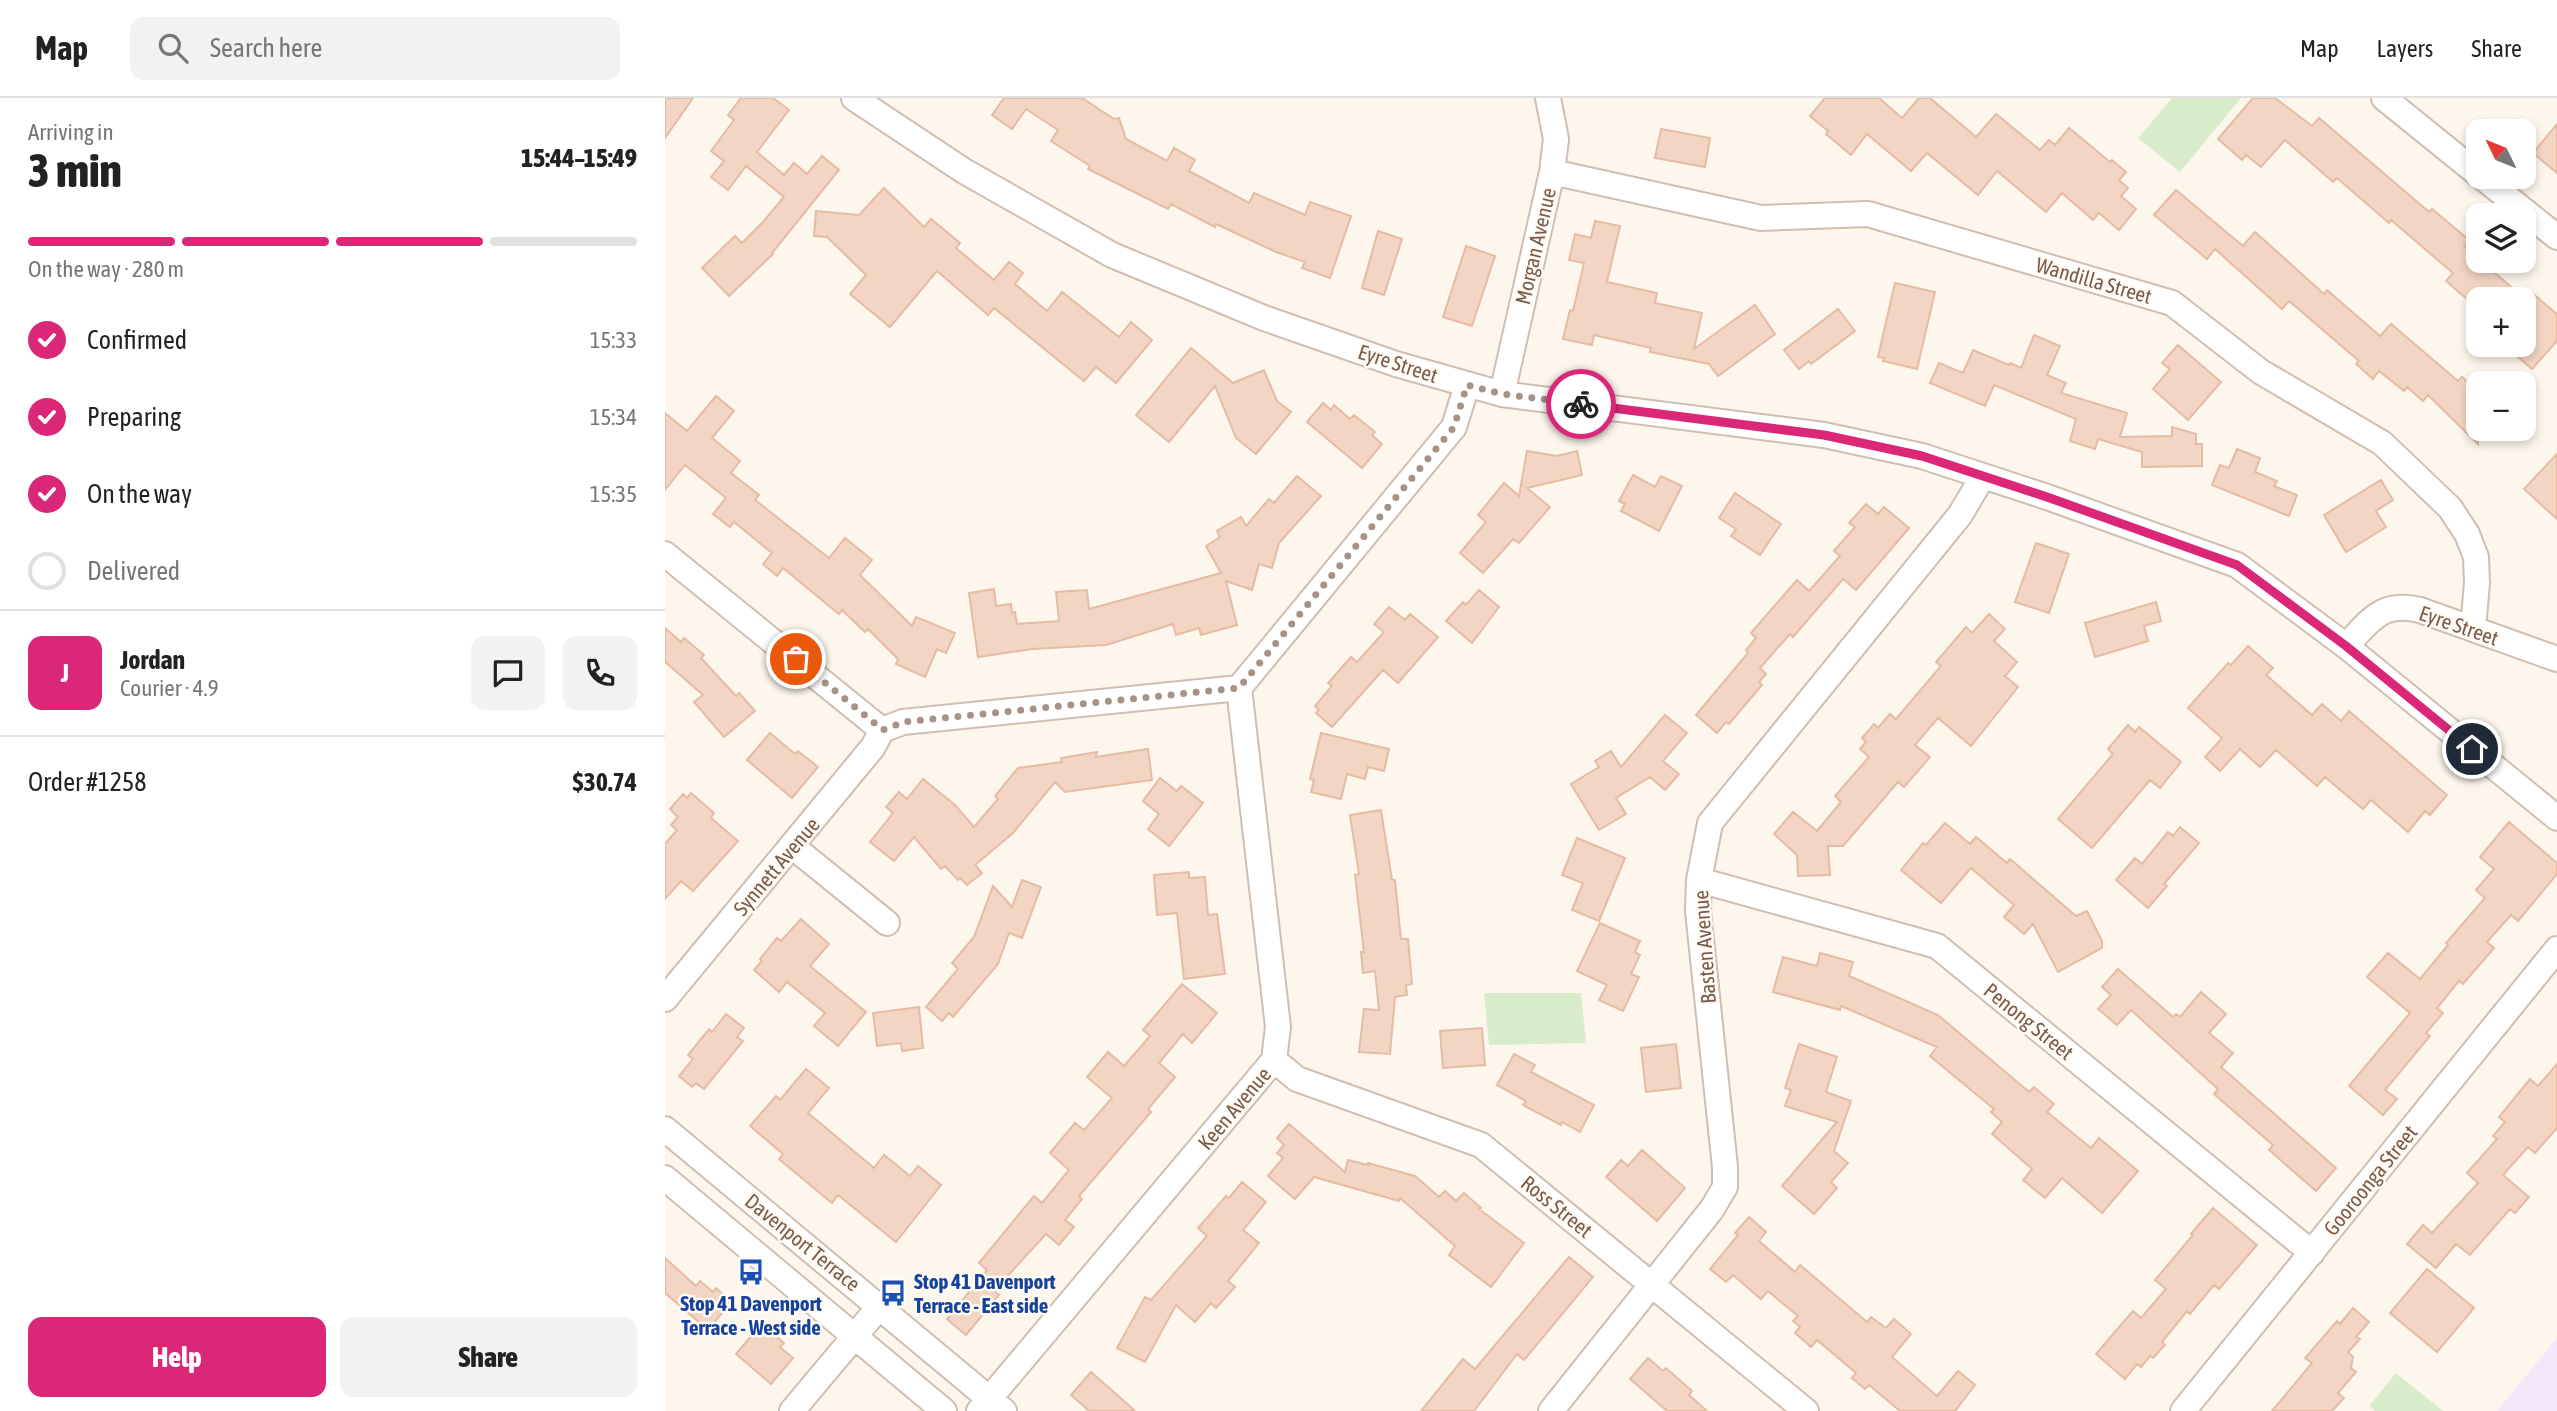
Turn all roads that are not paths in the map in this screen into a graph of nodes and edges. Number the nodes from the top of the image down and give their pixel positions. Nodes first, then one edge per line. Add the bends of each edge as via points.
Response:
1 (854, 98) edge
2 (1548, 98) edge
3 (2384, 98) edge
4 (2466, 164) edge
5 (1552, 173) junction
6 (2497, 189) edge
7 (2557, 237) edge
8 (1467, 385) junction
9 (1502, 394) junction
10 (1983, 476) junction
11 (665, 554) edge
12 (2473, 629) junction
13 (2346, 646) junction
14 (2557, 659) edge
15 (1239, 688) junction
16 (883, 730) junction
17 (2557, 818) edge
18 (792, 846) junction
19 (1699, 880) junction
20 (887, 923) dead end
21 (2557, 949) edge
22 (665, 999) edge
23 (1274, 1060) junction
24 (665, 1129) edge
25 (665, 1178) edge
26 (2312, 1253) junction
27 (1653, 1285) junction
28 (880, 1306) junction
29 (855, 1336) junction
30 (991, 1406) edge
31 (792, 1411) edge
32 (944, 1411) edge
33 (1551, 1411) edge
34 (1806, 1411) edge
35 (2183, 1411) edge

1 - 8 street, Eyre Street via 964,171 1112,255 1264,318
2 - 5 street, Morgan Avenue via 1556,139
3 - 4 street
5 - 9 street, Morgan Avenue
5 - 12 street, Wandilla Street via 1761,218 1868,214 2172,303 2261,372 2382,443 2450,508 2476,557
6 - 7 street
8 - 9 street, Eyre Street
8 - 15 street via 1454,427
9 - 10 street, Eyre Street via 1824,435 1922,456
10 - 13 street, Eyre Street via 2237,565
10 - 19 street, Basten Avenue via 1960,515 1710,823
11 - 16 street
12 - 13 street, Eyre Street via 2402,606 2371,620
12 - 14 street, Eyre Street
13 - 17 street
15 - 16 street via 904,722
15 - 23 street, Keen Avenue via 1278,1027
16 - 18 street, Synnett Avenue
18 - 20 street
18 - 22 street, Synnett Avenue
19 - 26 street, Penong Street via 1937,946
19 - 27 street, Basten Avenue via 1698,911 1725,1187
21 - 26 street, Gooroonga Street
23 - 27 street, Ross Street via 1297,1079 1481,1145
23 - 30 street, Keen Avenue
24 - 28 street, Davenport Terrace
25 - 29 street, Davenport Terrace
26 - 35 street, Gooroonga Street
27 - 33 street, Basten Avenue
27 - 34 street, Ross Street
28 - 29 street
28 - 30 street, Davenport Terrace
29 - 31 street
29 - 32 street, Davenport Terrace

